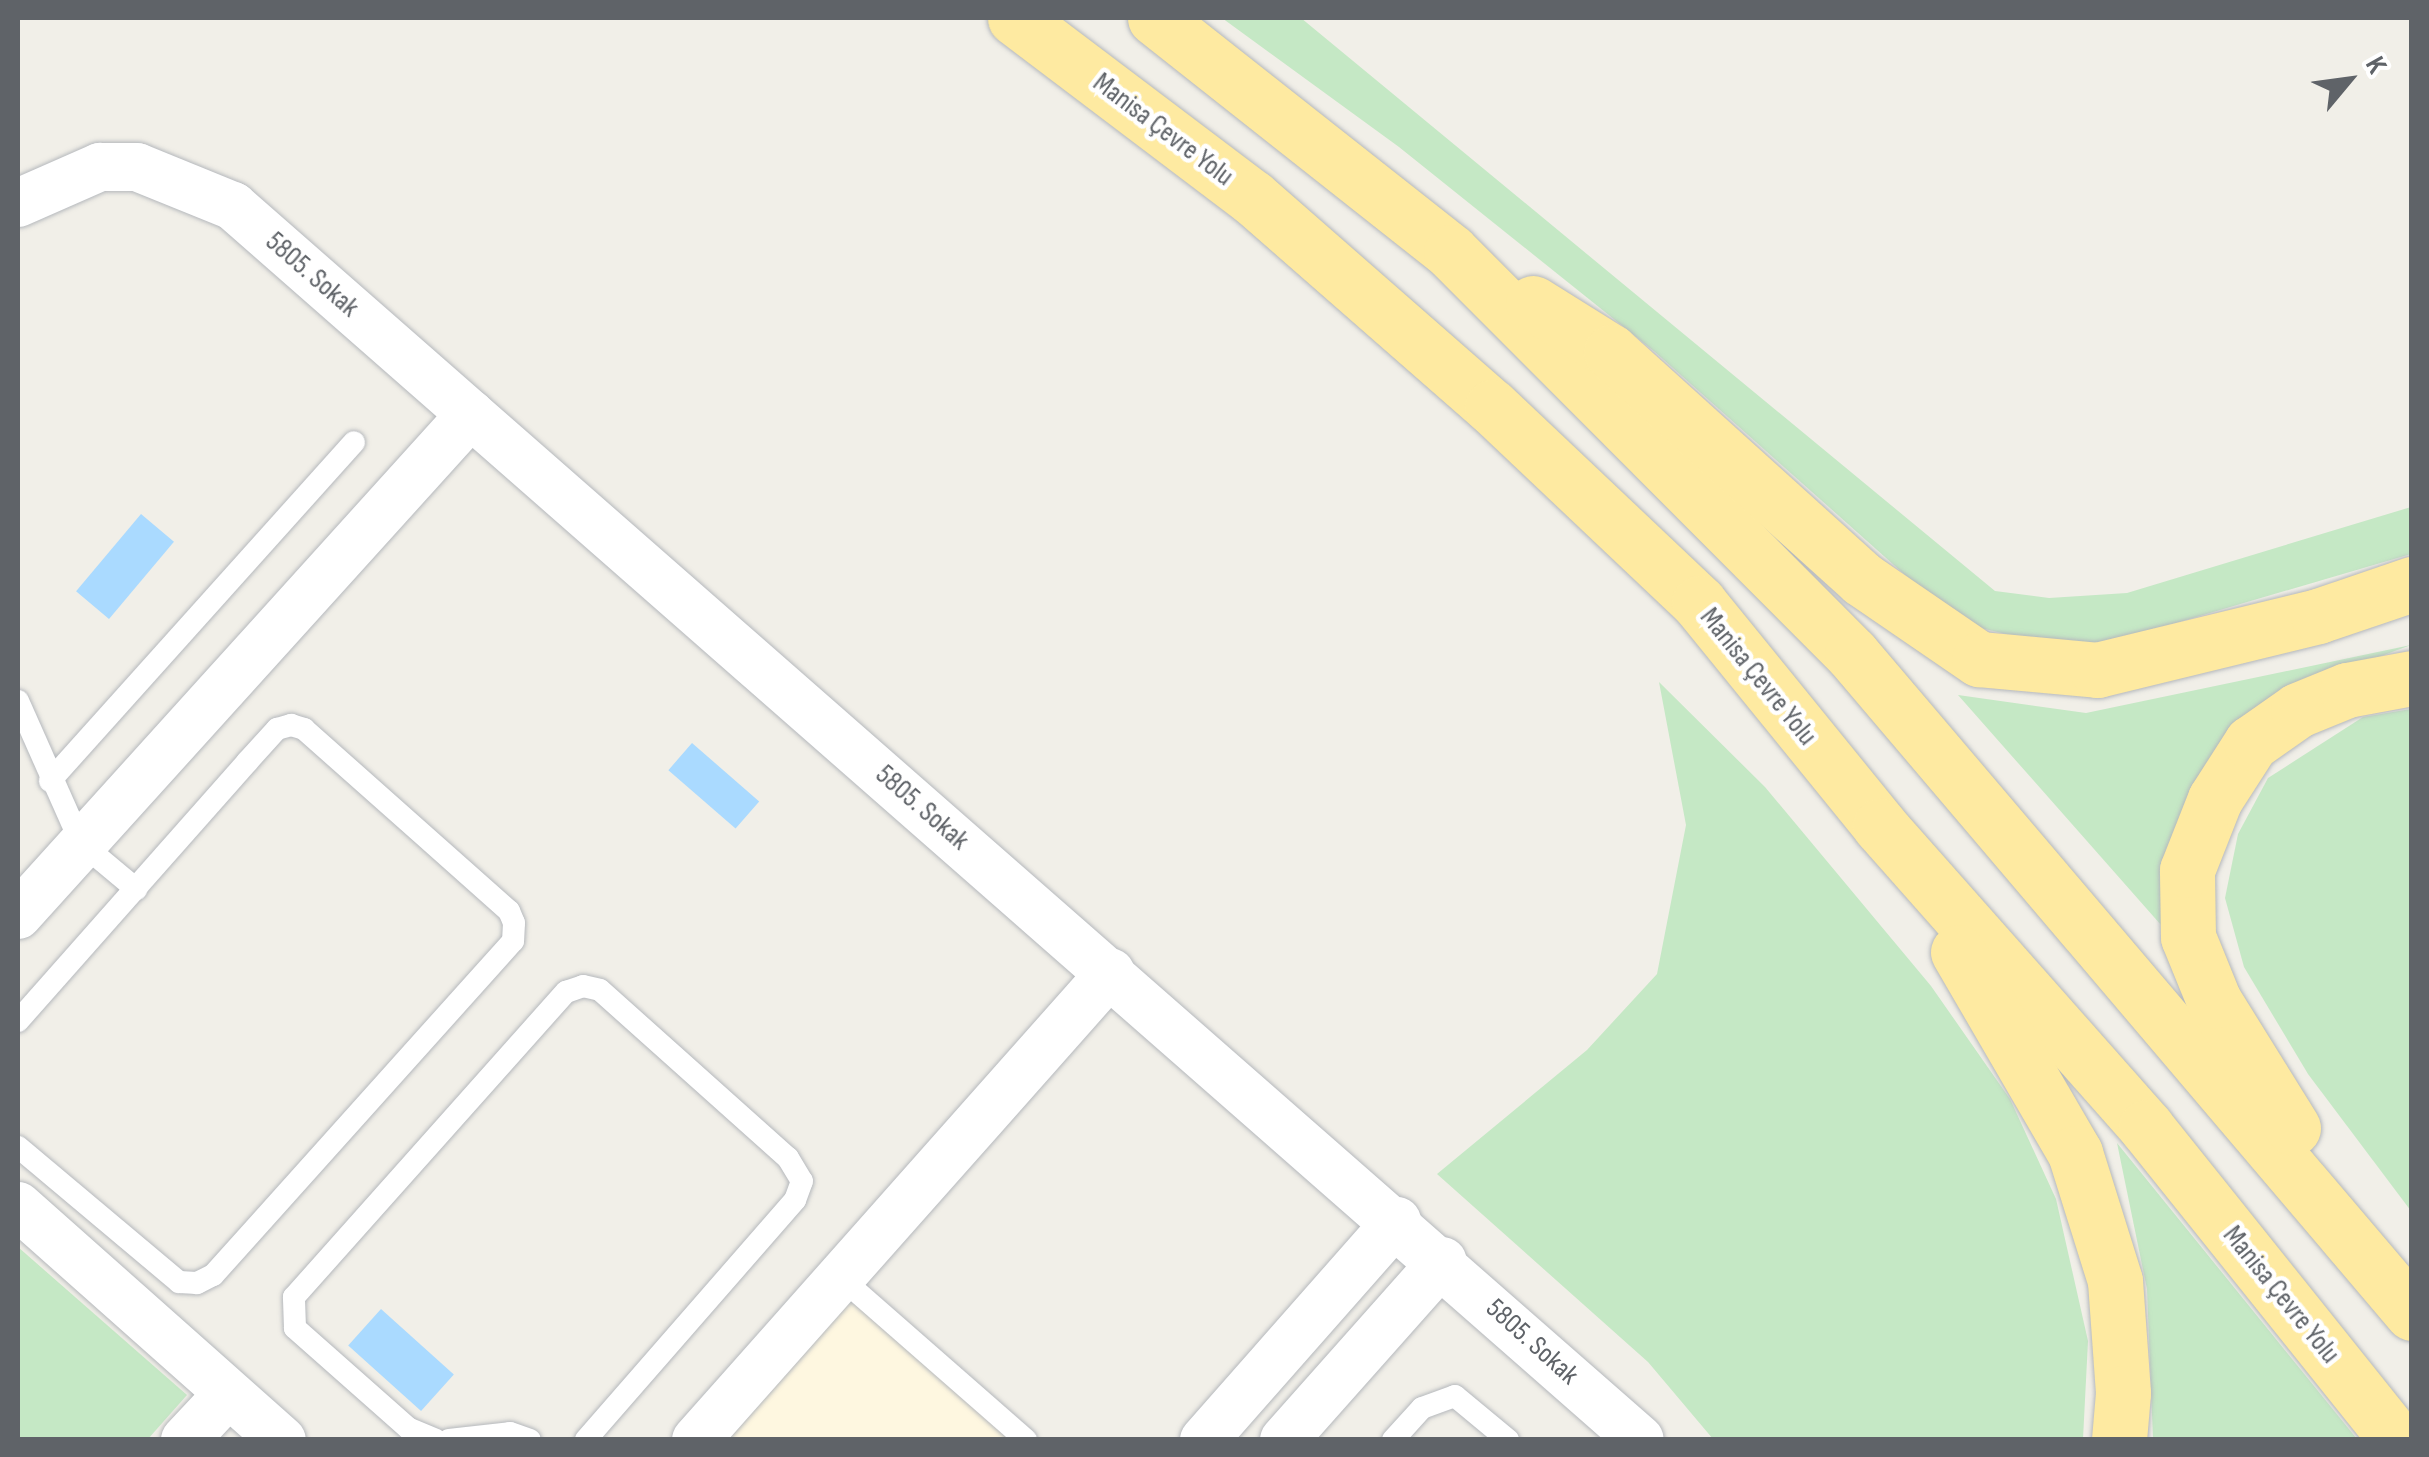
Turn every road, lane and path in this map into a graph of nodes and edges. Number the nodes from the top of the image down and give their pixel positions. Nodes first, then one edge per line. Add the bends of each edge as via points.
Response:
1 (1015, 18) edge
2 (1155, 18) edge
3 (18, 203) edge
4 (1451, 252) junction
5 (470, 414) junction
6 (354, 442) dead end
7 (2412, 584) edge
8 (2412, 603) edge
9 (2318, 616) junction
10 (2412, 678) edge
11 (18, 701) edge
12 (50, 781) junction
13 (1880, 826) junction
14 (81, 843) junction
15 (136, 889) junction
16 (18, 915) edge
17 (1111, 972) junction
18 (18, 1022) edge
19 (18, 1148) edge
20 (18, 1206) edge
21 (1397, 1221) junction
22 (1443, 1261) junction
23 (840, 1277) junction
24 (2406, 1306) edge
25 (228, 1394) junction
26 (185, 1440) edge
27 (282, 1440) edge
28 (436, 1440) edge
29 (449, 1440) edge
30 (530, 1440) edge
31 (586, 1440) edge
32 (696, 1440) edge
33 (1026, 1440) edge
34 (1204, 1440) edge
35 (1284, 1440) edge
36 (1393, 1440) edge
37 (1508, 1440) edge
38 (1640, 1440) edge
39 (2119, 1440) edge
40 (2398, 1440) edge

1 - 13 highway, Manisa Çevre Yolu via 1252,197 1492,407 1699,603
2 - 4 highway
3 - 5 street, 5805. Sokak via 100,167 137,167 196,187 233,206
4 - 9 highway via 1610,352 1862,579 1979,659 2097,670
4 - 24 highway via 1852,654
5 - 14 street
5 - 17 street, 5805. Sokak
6 - 12 lane
7 - 9 highway
8 - 9 highway
10 - 24 highway via 2347,690 2298,710 2251,743 2214,800 2187,870 2188,937 2214,1001
11 - 12 lane
12 - 14 lane
13 - 39 highway via 2075,1154 2114,1281 2123,1393
13 - 40 highway, Manisa Çevre Yolu via 2146,1126
14 - 15 lane
14 - 16 street
15 - 18 lane
15 - 19 lane via 277,729 292,725 509,912 513,941 214,1275 196,1283 179,1282
17 - 21 street, 5805. Sokak
17 - 23 street
20 - 25 street
21 - 22 street, 5805. Sokak
21 - 34 street
22 - 35 street
22 - 38 street, 5805. Sokak
23 - 32 street
23 - 33 lane
25 - 26 street
25 - 27 street
28 - 31 lane via 408,1428 295,1328 294,1297 566,992 583,986 600,990 702,1080 788,1158 802,1182 795,1200
29 - 30 lane via 510,1432
36 - 37 lane via 1422,1408 1455,1396

